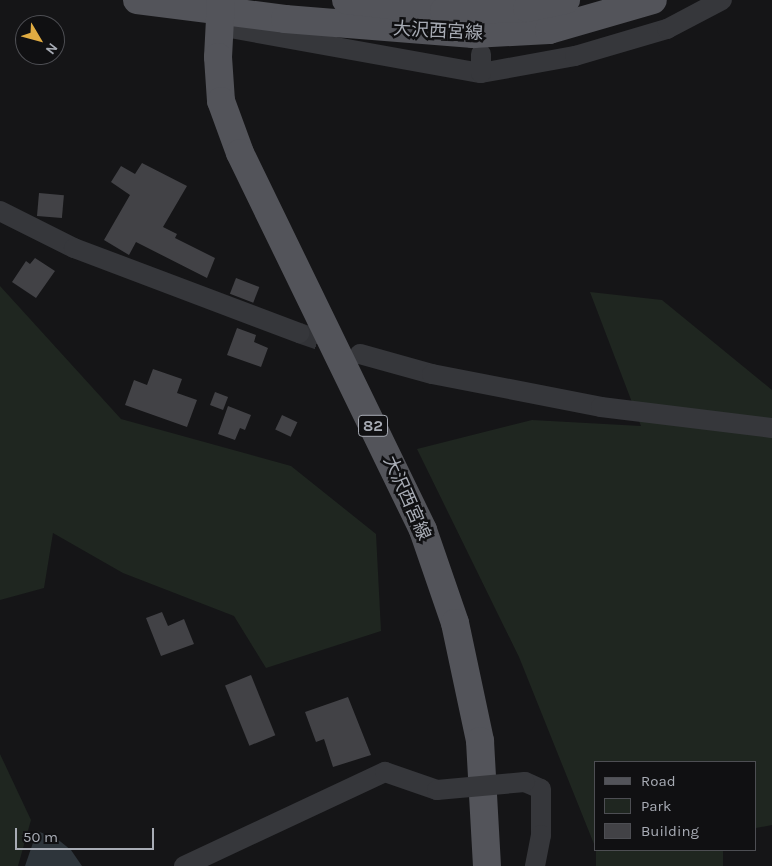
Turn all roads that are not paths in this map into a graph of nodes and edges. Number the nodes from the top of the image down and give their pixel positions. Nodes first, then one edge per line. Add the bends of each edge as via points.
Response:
1 (137, 0) edge
2 (346, 0) edge
3 (566, 0) edge
4 (653, 0) edge
5 (722, 0) edge
6 (617, 5) edge
7 (220, 12) edge
8 (0, 211) edge
9 (299, 333) tunnel mouth
10 (360, 354) tunnel mouth
11 (772, 428) edge
12 (184, 866) edge
13 (487, 866) edge
14 (535, 866) edge

1 - 7 main road
2 - 3 main road, 大沢西宮線 via 444,11 527,8
4 - 6 main road, 大沢西宮線
5 - 7 street via 666,28 534,66 481,64
6 - 7 main road, 大沢西宮線 via 549,30 473,34
7 - 13 main road, 大沢西宮線 / 82 via 221,101 240,153 423,530 455,623 480,741
8 - 9 street via 74,248
10 - 11 street via 432,374 601,407
12 - 14 street, bridge via 385,772 437,790 525,782 541,789 540,835

